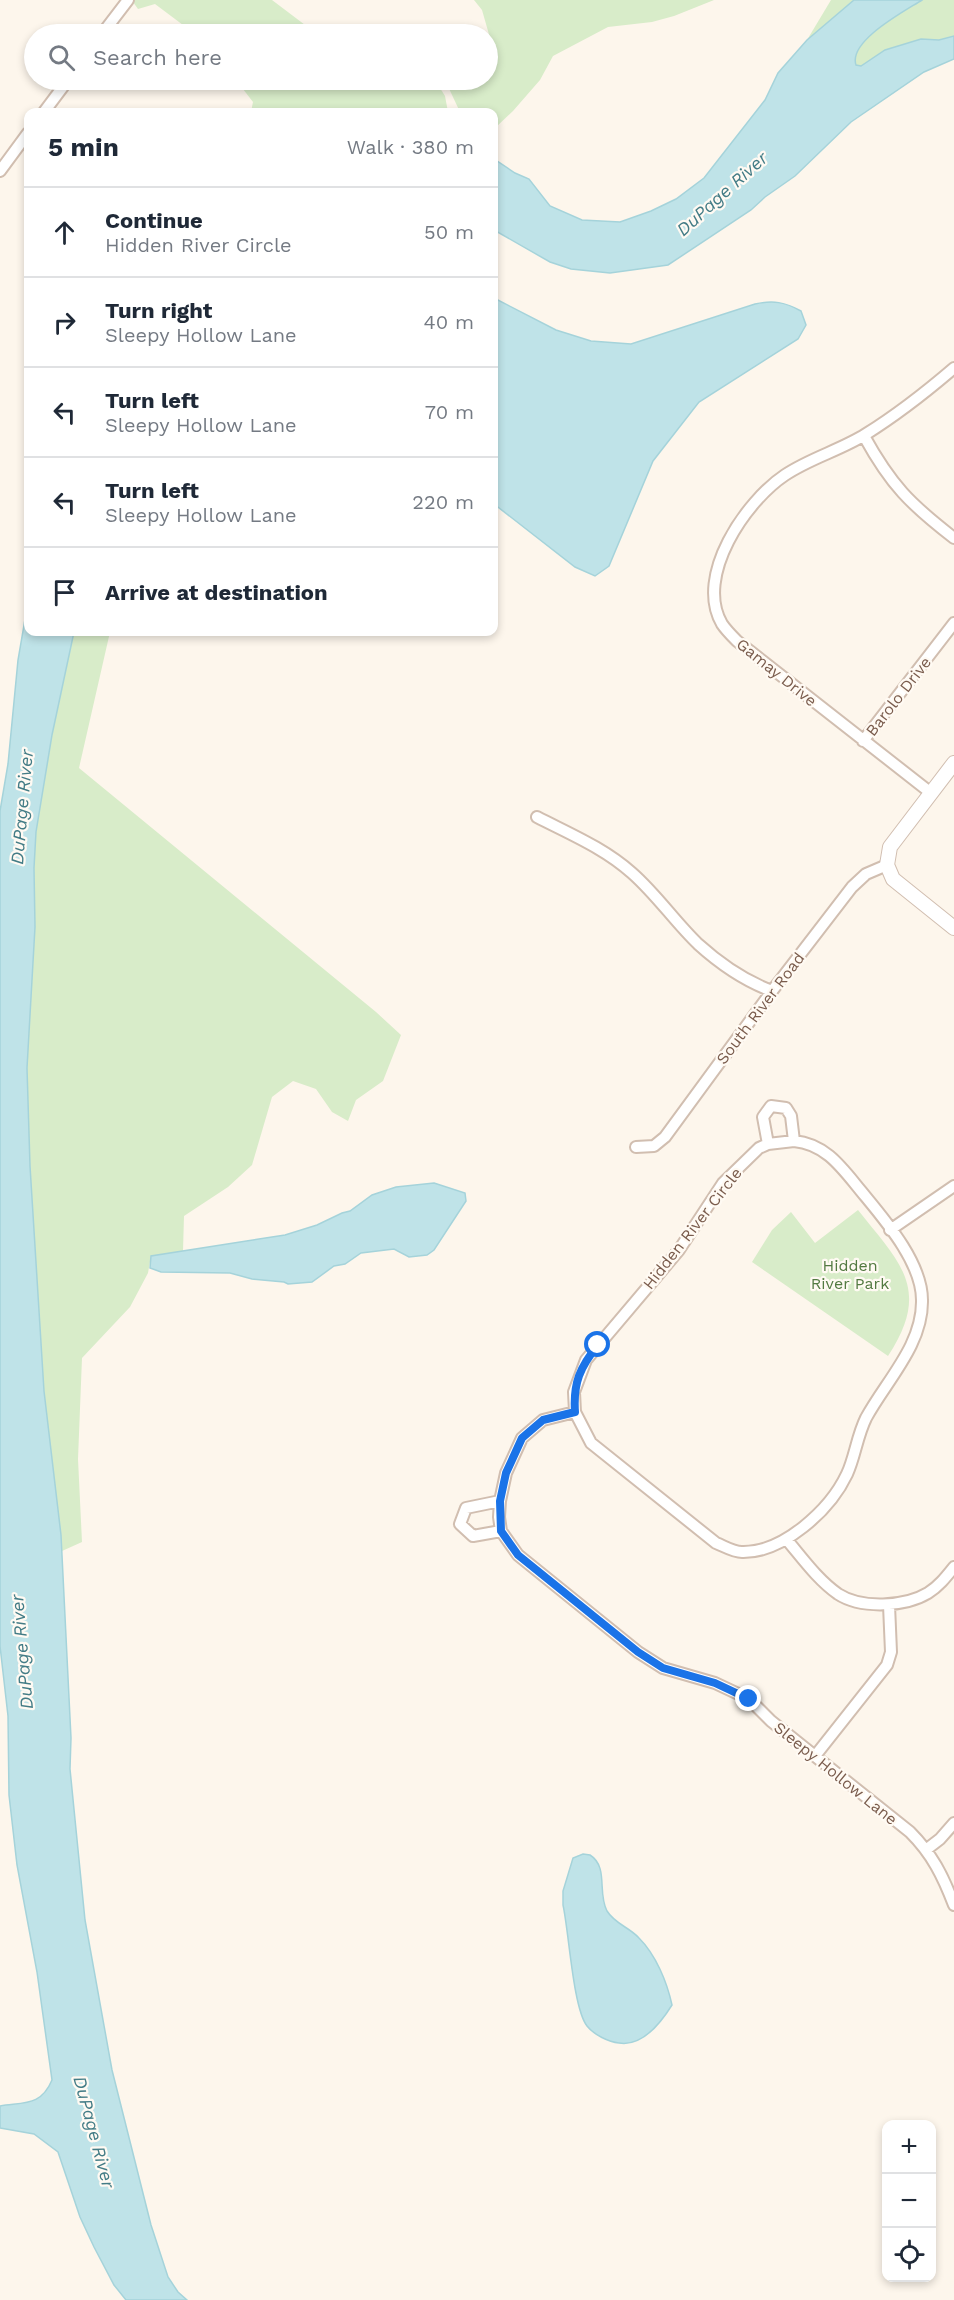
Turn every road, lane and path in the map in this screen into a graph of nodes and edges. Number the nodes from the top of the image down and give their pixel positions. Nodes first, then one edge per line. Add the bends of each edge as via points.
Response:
1 (128, 0) edge
2 (110, 24) edge
3 (60, 90) edge
4 (47, 108) edge
5 (24, 138) edge
6 (0, 171) edge
7 (954, 368) edge
8 (864, 436) junction
9 (954, 538) edge
10 (954, 623) edge
11 (863, 741) junction
12 (954, 763) edge
13 (931, 793) junction
14 (537, 818) dead end
15 (887, 865) junction
16 (954, 928) edge
17 (772, 991) junction
18 (794, 1141) junction
19 (768, 1144) junction
20 (636, 1147) dead end
21 (954, 1186) edge
22 (890, 1230) junction
23 (575, 1412) junction
24 (500, 1501) junction
25 (501, 1531) junction
26 (787, 1540) junction
27 (954, 1567) edge
28 (890, 1605) junction
29 (815, 1756) junction
30 (954, 1823) edge
31 (927, 1849) junction
32 (954, 1905) edge

1 - 2 street
3 - 4 street
5 - 6 street
7 - 8 street, Gamay Drive
8 - 9 street via 898,490
8 - 11 street, Gamay Drive via 784,475 764,493 733,534 715,580 715,603 722,623 737,641
10 - 11 street, Barolo Drive
11 - 13 street, Gamay Drive
12 - 13 street
13 - 15 street via 890,847
14 - 17 street via 617,860 653,892 699,945 751,983
15 - 16 street via 892,879
15 - 17 street, South River Road via 866,874 852,887
17 - 20 street, South River Road via 665,1137 654,1146
18 - 19 street, Hidden River Circle
18 - 19 street via 786,1108 771,1106 763,1117
18 - 22 street, Hidden River Circle via 817,1147 835,1159
19 - 23 street, Hidden River Circle via 745,1159 723,1183 679,1250 586,1360 574,1392
21 - 22 street
22 - 26 street, Hidden River Circle via 910,1258 921,1284 922,1316 918,1329 865,1421 847,1474 836,1493
23 - 24 street via 543,1420 522,1438 506,1473
23 - 26 street, Hidden River Circle via 591,1443 716,1543 739,1552 764,1550
24 - 25 street
24 - 25 street via 466,1508 460,1524 473,1536
25 - 29 street, Sleepy Hollow Lane via 518,1555 638,1652 663,1668 715,1683 749,1699
26 - 28 street via 818,1577 841,1596
27 - 28 street via 926,1594
28 - 29 street via 891,1652 887,1665
29 - 31 street, Sleepy Hollow Lane
30 - 31 street
31 - 32 street, Sleepy Hollow Lane

